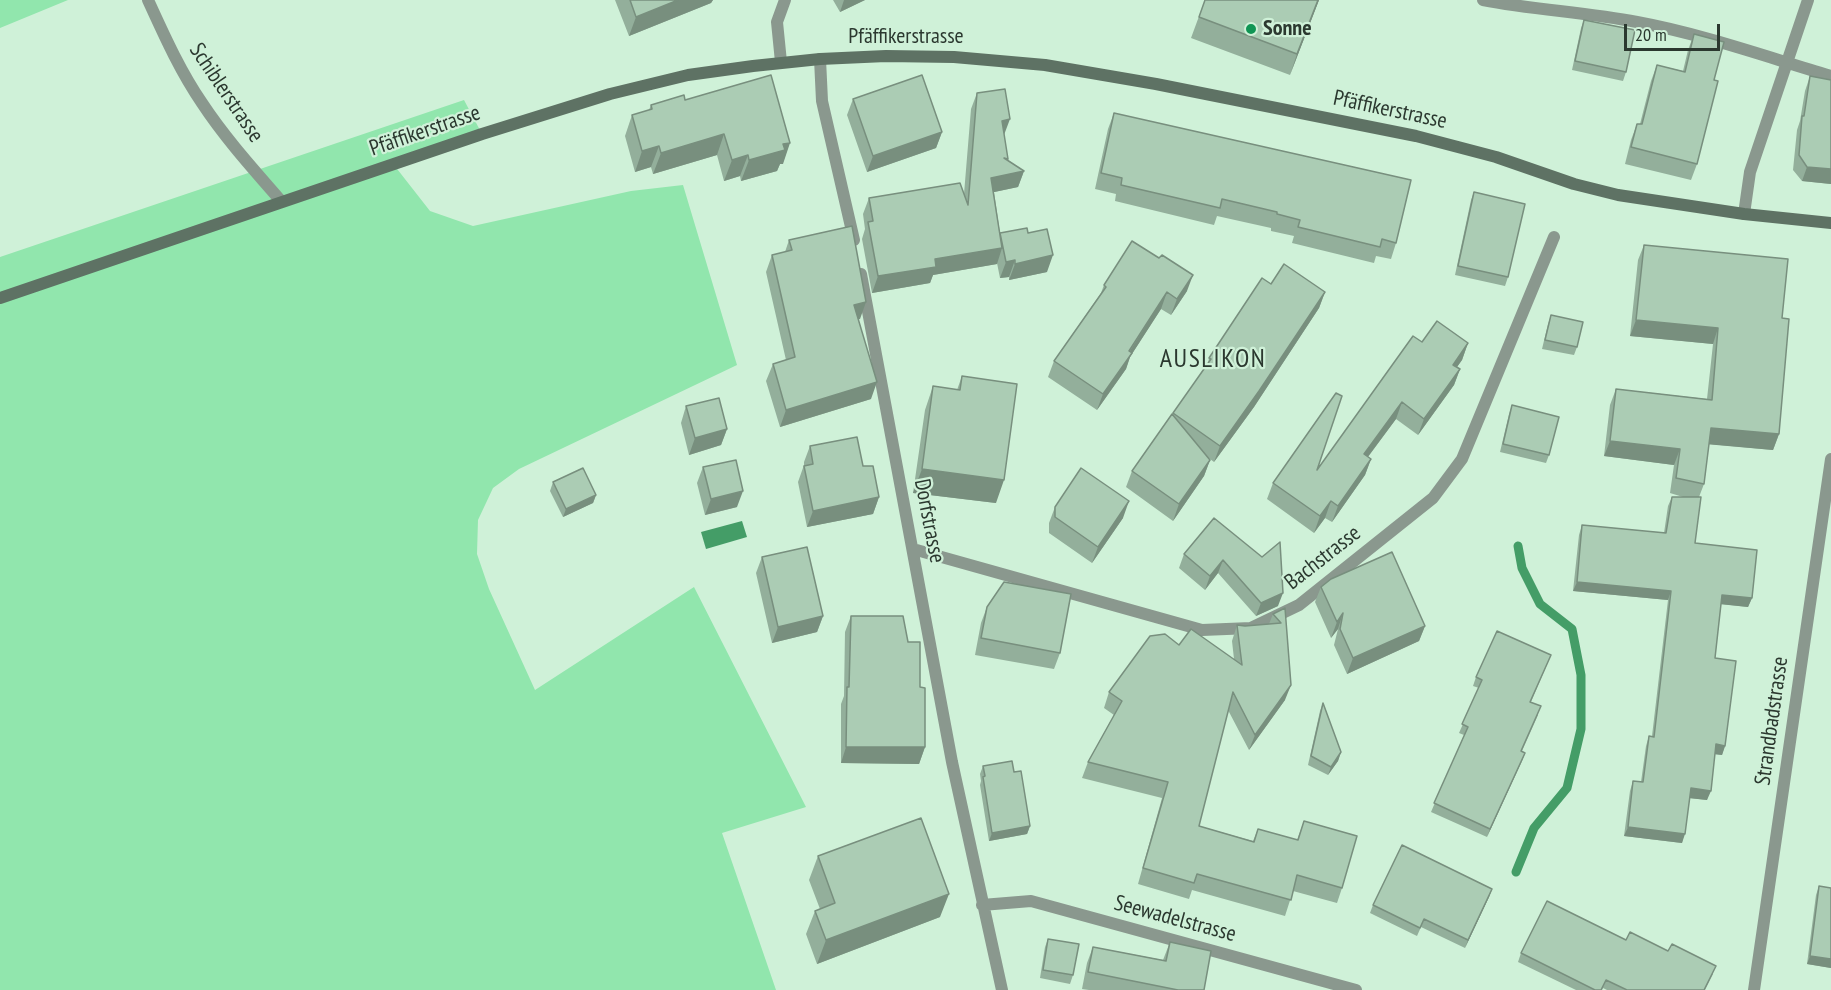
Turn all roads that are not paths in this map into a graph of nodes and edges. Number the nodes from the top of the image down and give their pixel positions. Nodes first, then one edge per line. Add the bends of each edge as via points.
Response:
1 (148, 0) edge
2 (785, 0) edge
3 (1483, 0) edge
4 (1808, 0) edge
5 (820, 59) junction
6 (781, 62) junction
7 (1787, 63) junction
8 (1831, 76) edge
9 (281, 201) junction
10 (1744, 214) junction
11 (1831, 223) edge
12 (1554, 237) dead end
13 (0, 298) edge
14 (1831, 459) edge
15 (913, 549) junction
16 (982, 905) junction
17 (1002, 990) edge
18 (1356, 990) edge
19 (1754, 990) edge

1 - 9 street, Schiblerstrasse via 202,104
2 - 6 street via 777,22
3 - 7 street via 1635,21
4 - 7 street
5 - 6 main road, Pfäffikerstrasse
5 - 10 main road, Pfäffikerstrasse via 954,57 1045,65 1416,136 1618,195
5 - 15 street, Dorfstrasse via 822,101 847,205
6 - 9 main road, Pfäffikerstrasse via 688,75 545,112
7 - 8 street
7 - 10 street via 1750,172
9 - 13 main road, Pfäffikerstrasse
10 - 11 main road, Pfäffikerstrasse
12 - 15 street, Bachstrasse via 1462,459 1433,498 1299,605 1251,628 1202,630
14 - 19 street, Strandbadstrasse
15 - 16 street, Dorfstrasse
16 - 17 street, Dorfstrasse
16 - 18 street, Seewadelstrasse via 1031,901

